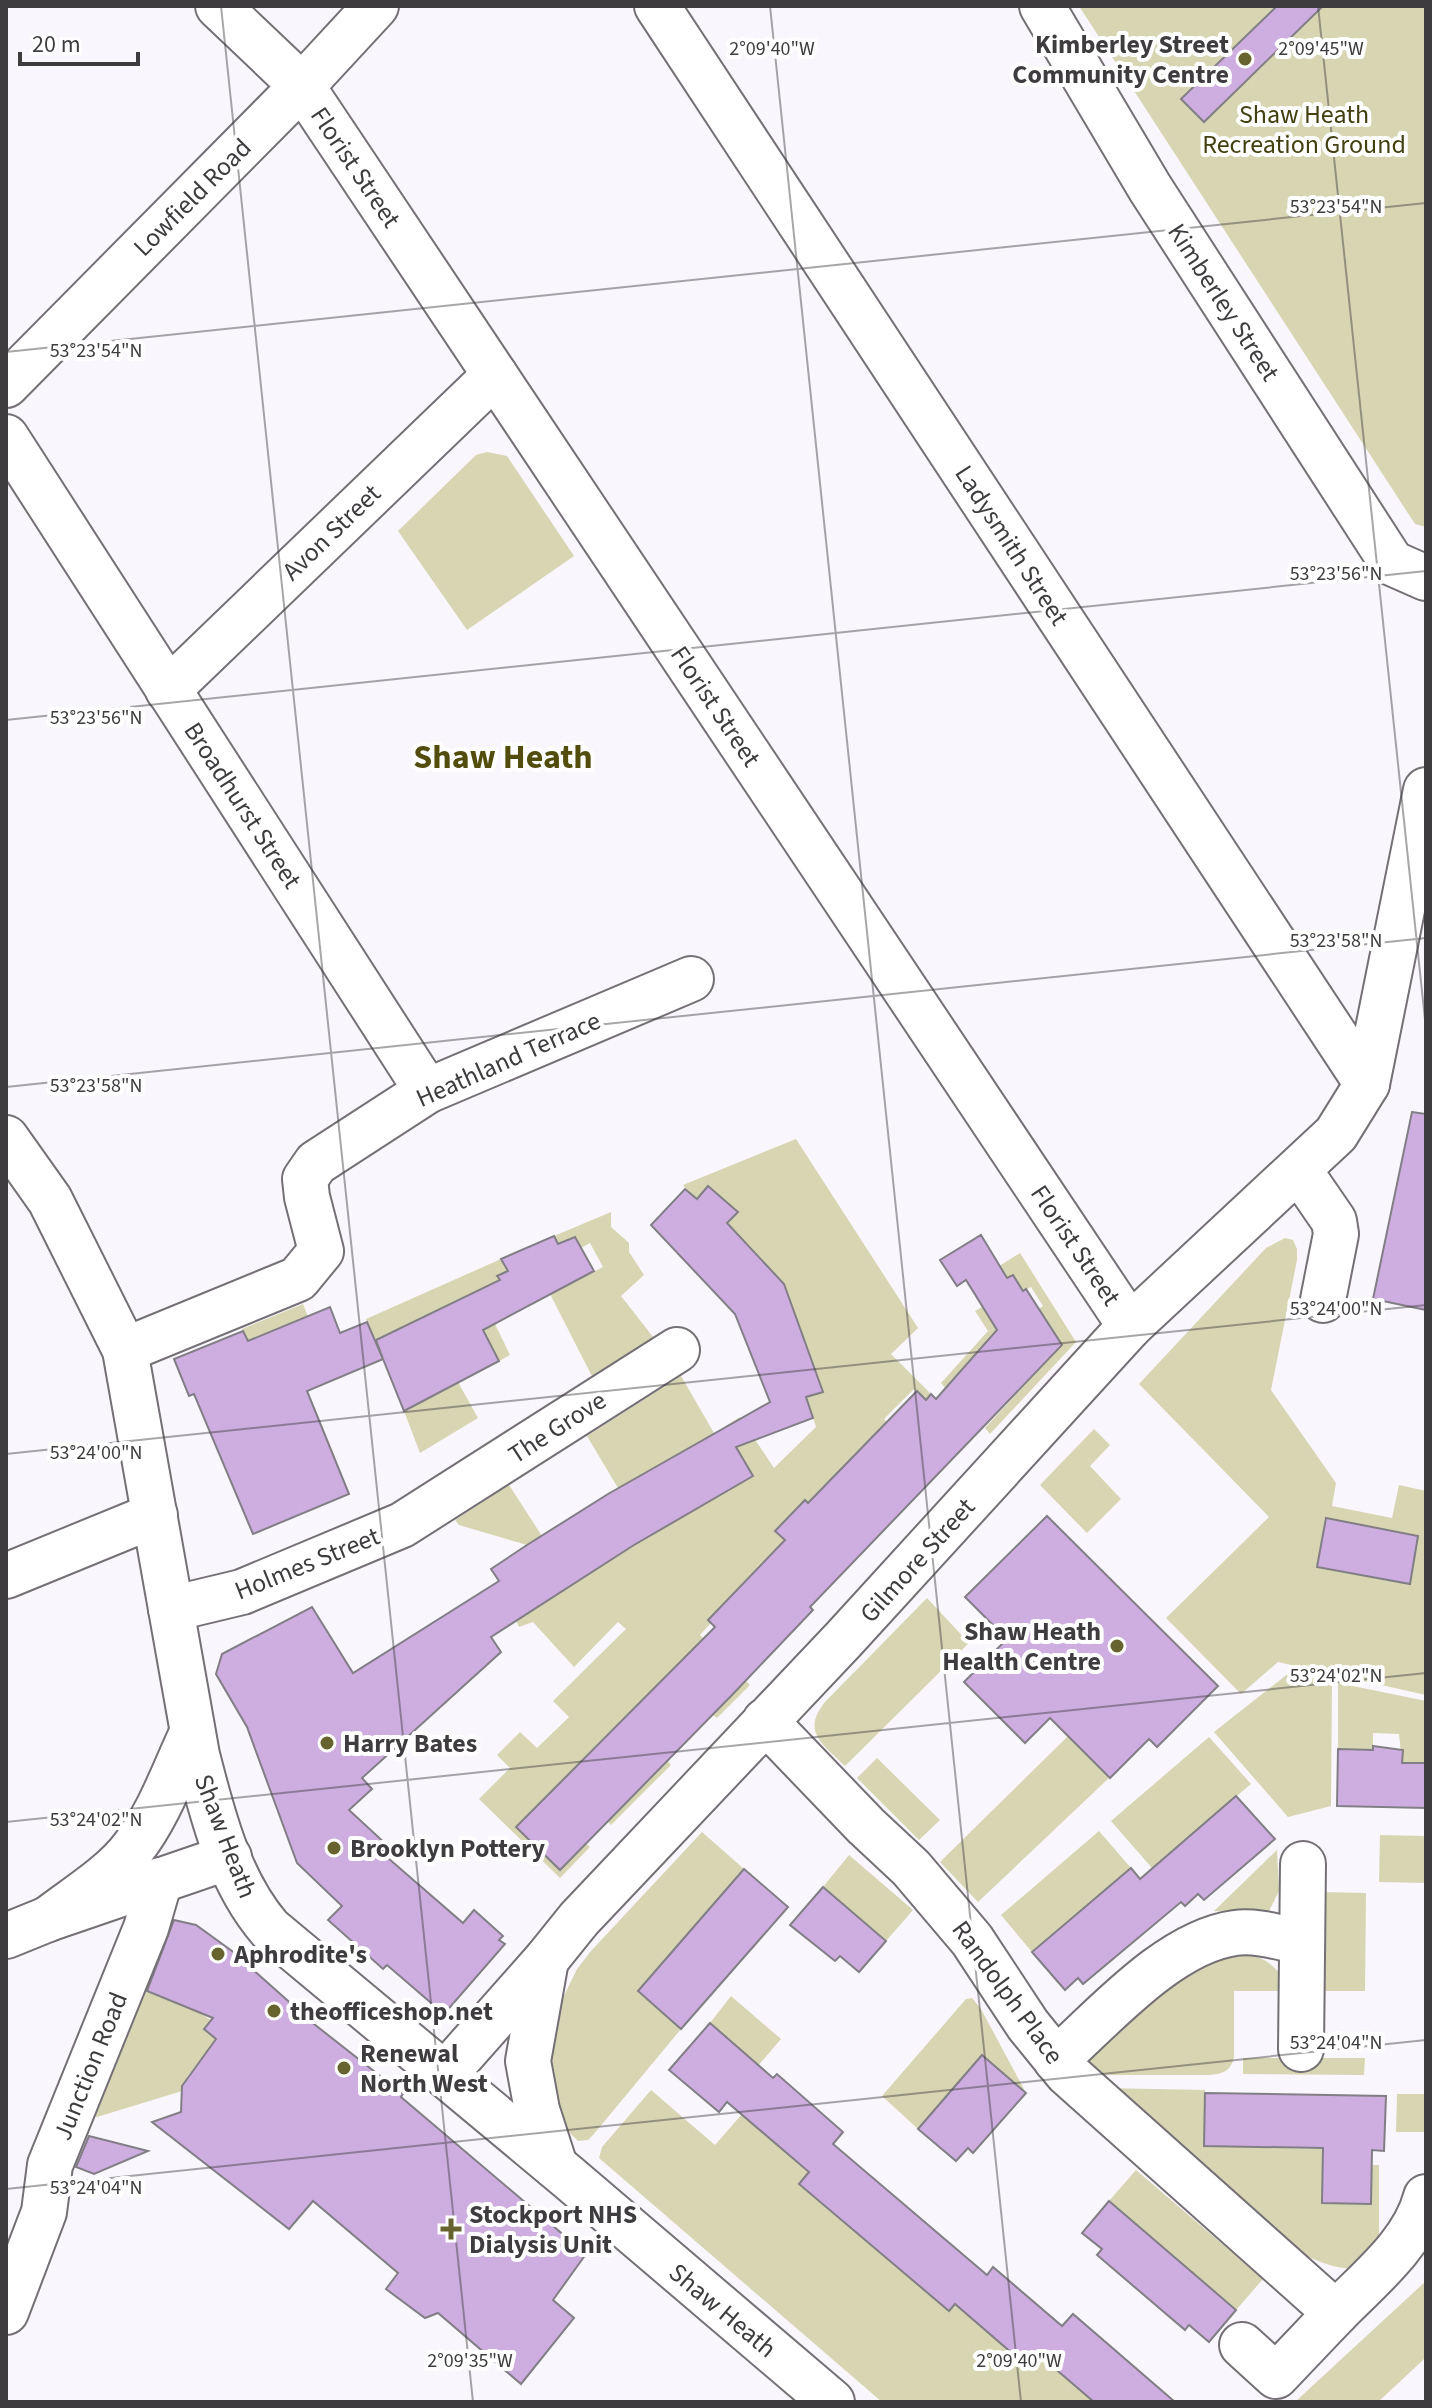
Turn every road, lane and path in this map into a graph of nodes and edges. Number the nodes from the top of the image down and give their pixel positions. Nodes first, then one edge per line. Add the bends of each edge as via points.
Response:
1 (218, 6) edge
2 (376, 6) edge
3 (657, 6) edge
4 (1042, 6) edge
5 (302, 86) junction
6 (495, 375) junction
7 (6, 385) edge
8 (6, 437) edge
9 (1426, 578) edge
10 (168, 690) junction
11 (1426, 790) edge
12 (691, 979) dead end
13 (1367, 1084) junction
14 (427, 1091) junction
15 (6, 1138) edge
16 (1299, 1170) junction
17 (1323, 1300) dead end
18 (1130, 1326) junction
19 (125, 1350) junction
20 (677, 1350) dead end
21 (438, 1504) joint
22 (155, 1515) junction
23 (6, 1576) edge
24 (171, 1609) junction
25 (765, 1721) junction
26 (192, 1733) junction
27 (229, 1857) junction
28 (1303, 1864) dead end
29 (160, 1880) junction
30 (48, 1919) junction
31 (6, 1936) edge
32 (1302, 1942) junction
33 (546, 1960) junction
34 (1301, 2049) dead end
35 (1056, 2060) junction
36 (445, 2074) junction
37 (555, 2166) junction
38 (1426, 2197) edge
39 (7, 2303) edge
40 (1336, 2313) junction
41 (1242, 2345) dead end
42 (832, 2402) edge

1 - 5 street, Florist Street
2 - 5 street, Lowfield Road
3 - 13 street, Ladysmith Street
4 - 9 street, Kimberley Street via 1150,188 1392,563
5 - 6 street, Florist Street
5 - 7 street, Lowfield Road
6 - 10 street, Avon Street
6 - 18 street, Florist Street
8 - 10 street, Broadhurst Street
10 - 14 street, Broadhurst Street
11 - 13 street
12 - 14 street, Heathland Terrace
13 - 16 street, Gilmore Street via 1336,1134
14 - 19 street, Heathland Terrace via 316,1163 305,1179 321,1251 298,1279
15 - 19 street, Shaw Heath via 50,1200
16 - 17 street via 1334,1221
16 - 18 street, Gilmore Street
18 - 25 street, Gilmore Street
19 - 22 street, Shaw Heath
20 - 21 street, The Grove
21 - 24 street, Holmes Street via 402,1525 242,1592
22 - 23 street
22 - 24 street, Shaw Heath
24 - 26 street, Shaw Heath
25 - 33 street, Gilmore Street
25 - 35 street, Randolph Place via 911,1868 972,1940
26 - 27 street, Shaw Heath
26 - 30 street via 132,1851
27 - 29 street
27 - 36 street, Shaw Heath via 255,1911 270,1929
28 - 32 street
29 - 30 street
29 - 39 street, Junction Road via 146,1928 50,2165 44,2212
30 - 31 street
32 - 34 street
32 - 35 street via 1237,1933 1207,1940 1156,1969
33 - 36 street, Gilmore Street
33 - 37 street, Gilmore Street via 528,2061
35 - 40 street, Randolph Place
36 - 37 street, Shaw Heath
37 - 42 street, Shaw Heath
38 - 40 street via 1409,2234
40 - 41 street via 1276,2376

